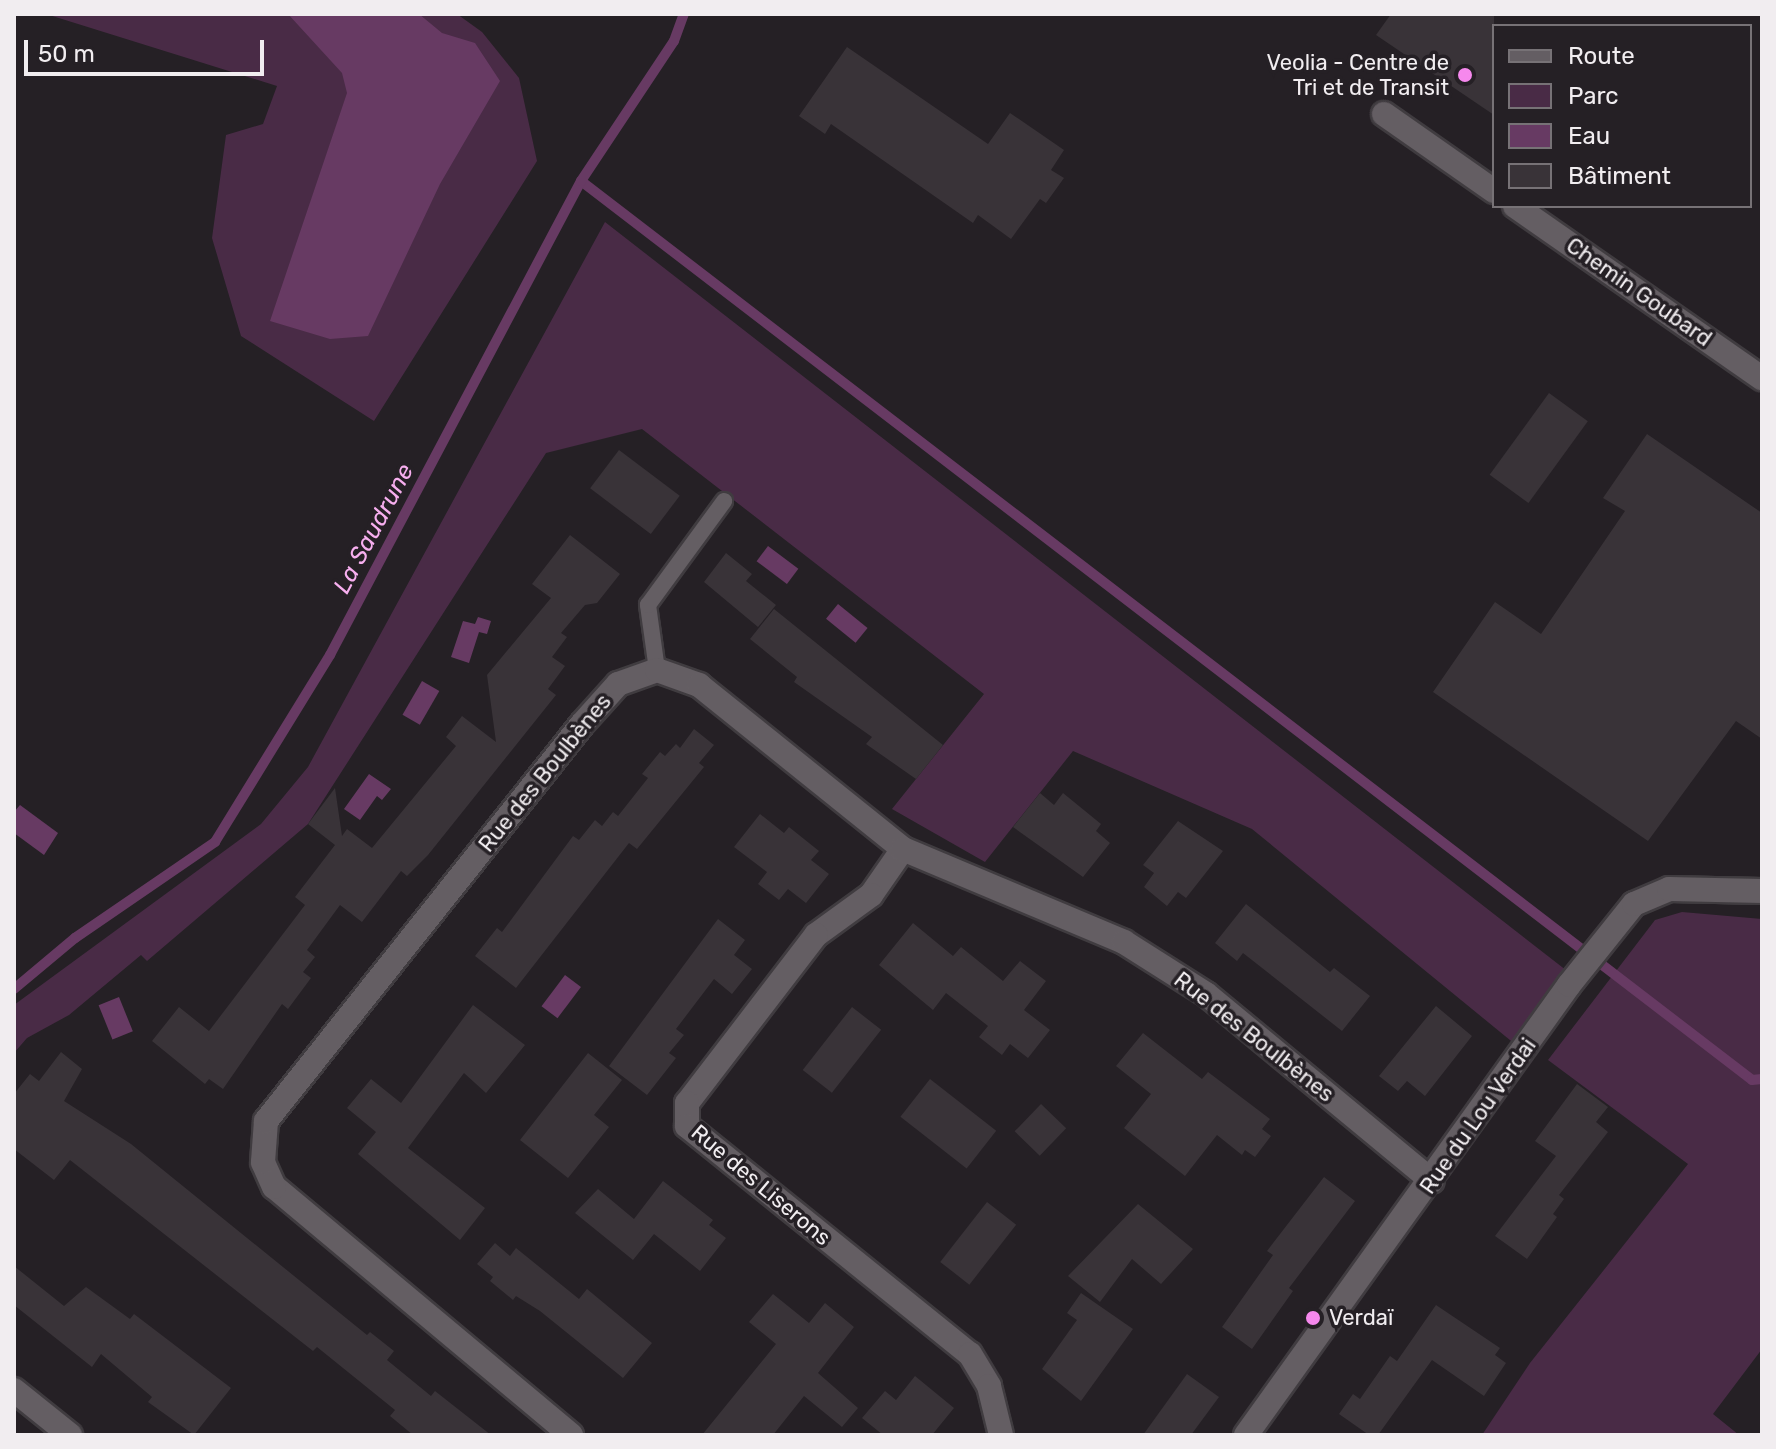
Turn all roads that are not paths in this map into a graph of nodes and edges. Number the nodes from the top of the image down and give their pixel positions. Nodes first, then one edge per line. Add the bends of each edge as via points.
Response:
1 (1384, 114) dead end
2 (1492, 190) edge
3 (1518, 208) edge
4 (1762, 378) edge
5 (724, 501) dead end
6 (657, 670) junction
7 (903, 849) junction
8 (1762, 891) edge
9 (1432, 1181) junction
10 (14, 1390) edge
11 (70, 1435) edge
12 (571, 1435) edge
13 (1001, 1435) edge
14 (1246, 1435) edge

1 - 2 street
3 - 4 street, Chemin Goubard
5 - 6 lane via 648,605
6 - 7 street, Rue des Boulbènes via 699,685
6 - 12 street, Rue des Boulbènes via 618,684 582,724 266,1121 263,1162 274,1187
7 - 9 street, Rue des Boulbènes via 1124,942 1206,994
7 - 13 street, Rue des Liserons via 871,895 816,935 687,1103 687,1126 970,1354 989,1386
8 - 9 street, Rue du Lou Verdai via 1669,889 1634,904 1569,985
9 - 14 street, Rue du Lou Verdai
10 - 11 street

